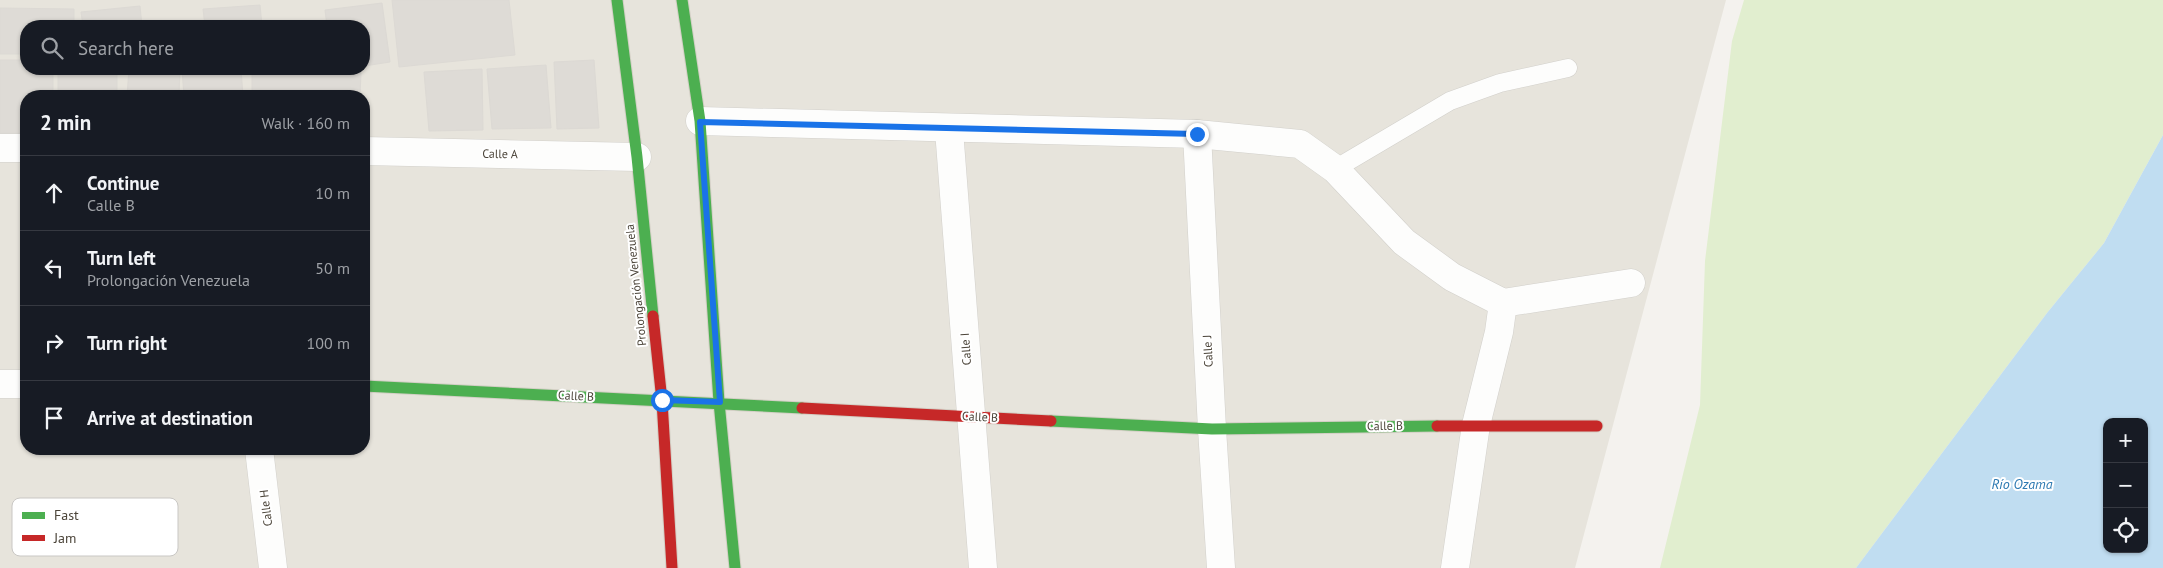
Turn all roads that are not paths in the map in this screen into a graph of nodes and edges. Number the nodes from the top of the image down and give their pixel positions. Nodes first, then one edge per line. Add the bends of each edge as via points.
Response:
1 (617, 0) edge
2 (682, 0) edge
3 (1568, 68) dead end
4 (700, 122) junction
5 (949, 130) junction
6 (1197, 134) junction
7 (0, 148) edge
8 (20, 148) edge
9 (370, 152) edge
10 (637, 156) junction
11 (1335, 169) junction
12 (1631, 283) dead end
13 (1503, 303) junction
14 (0, 384) edge
15 (20, 384) edge
16 (370, 386) edge
17 (662, 400) junction
18 (720, 402) junction
19 (971, 417) junction
20 (1476, 425) junction
21 (1597, 426) dead end
22 (1212, 429) junction
23 (260, 455) edge
24 (273, 568) edge
25 (672, 568) edge
26 (735, 568) edge
27 (983, 568) edge
28 (1221, 568) edge
29 (1455, 568) edge

1 - 10 street, Prolongación Venezuela
2 - 4 street
3 - 11 lane via 1500,83 1450,101
4 - 5 street
4 - 18 street
5 - 6 street
5 - 19 street, Calle I
6 - 11 street via 1300,144
6 - 22 street, Calle J
7 - 8 street
9 - 10 street, Calle A
10 - 17 street, Prolongación Venezuela
11 - 13 street via 1404,242 1452,277
12 - 13 street
13 - 20 street
14 - 15 street
16 - 17 street, Calle B
17 - 18 street, Calle B
17 - 25 street, Prolongación Venezuela
18 - 19 street, Calle B
18 - 26 street
19 - 22 street, Calle B
19 - 27 street, Calle I
20 - 21 street, Calle B
20 - 22 street, Calle B
20 - 29 street
22 - 28 street, Calle J
23 - 24 street, Calle H

